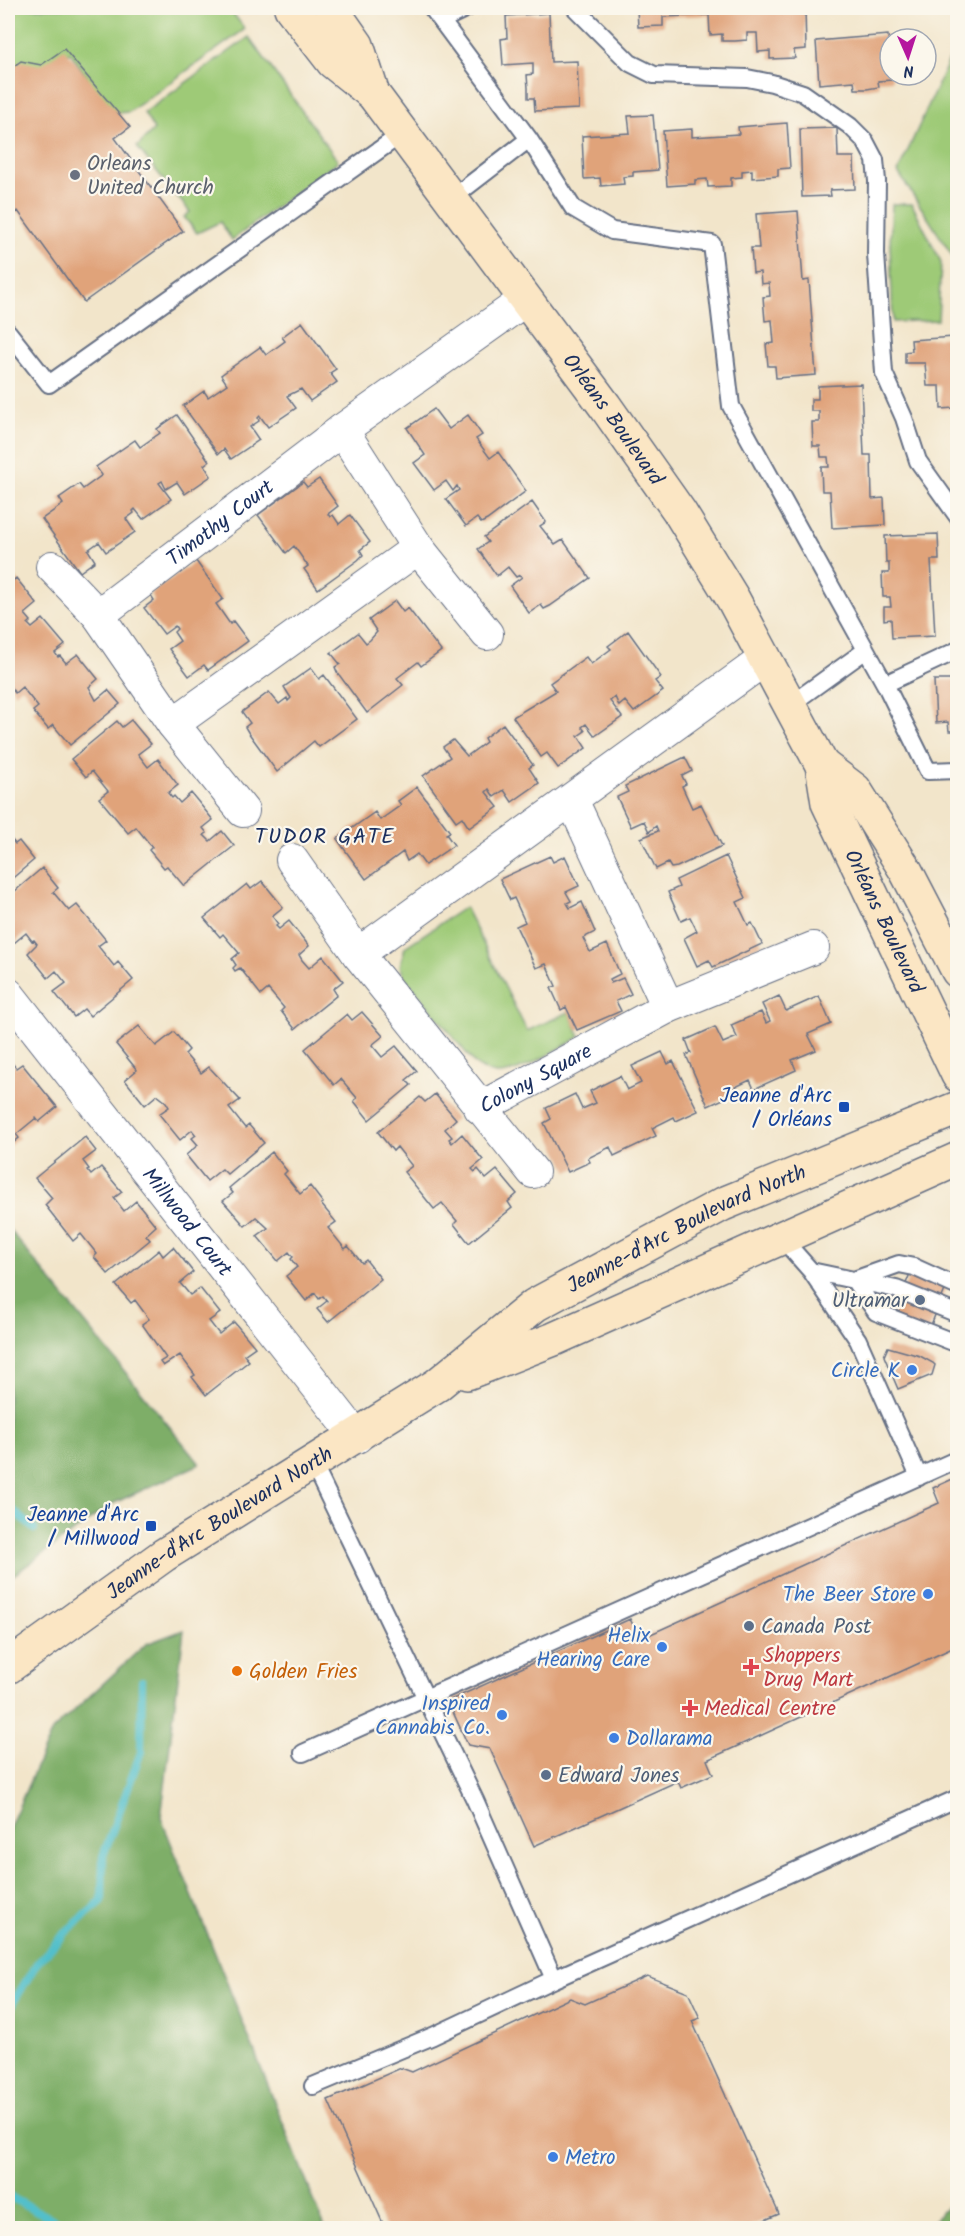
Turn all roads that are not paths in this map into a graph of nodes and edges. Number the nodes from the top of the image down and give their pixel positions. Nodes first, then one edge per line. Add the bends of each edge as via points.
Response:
1 (291, 8) edge
2 (331, 8) edge
3 (468, 8) edge
4 (575, 8) edge
5 (439, 12) edge
6 (373, 94) junction
7 (403, 133) junction
8 (529, 139) junction
9 (451, 199) junction
10 (525, 300) junction
11 (8, 332) edge
12 (342, 430) junction
13 (957, 517) edge
14 (418, 548) junction
15 (52, 567) dead end
16 (98, 615) junction
17 (488, 634) dead end
18 (866, 650) junction
19 (957, 650) edge
20 (765, 660) junction
21 (885, 684) junction
22 (791, 705) junction
23 (173, 724) junction
24 (822, 765) junction
25 (957, 770) edge
26 (572, 800) junction
27 (243, 811) dead end
28 (292, 860) dead end
29 (813, 948) dead end
30 (357, 954) junction
31 (957, 971) edge
32 (11, 1005) edge
33 (668, 1007) junction
34 (957, 1075) edge
35 (480, 1108) junction
36 (957, 1108) edge
37 (957, 1159) edge
38 (533, 1172) dead end
39 (780, 1236) junction
40 (811, 1271) junction
41 (854, 1280) junction
42 (957, 1287) edge
43 (957, 1314) edge
44 (957, 1344) edge
45 (438, 1385) junction
46 (357, 1437) junction
47 (957, 1459) edge
48 (313, 1464) junction
49 (919, 1477) junction
50 (8, 1667) edge
51 (426, 1698) junction
52 (303, 1753) dead end
53 (957, 1798) edge
54 (554, 1979) junction
55 (313, 2086) dead end

1 - 6 main road, Orléans Boulevard via 333,62
2 - 6 main road, Orléans Boulevard via 357,45
3 - 5 lane
4 - 13 lane via 630,63 654,75 747,78 772,83 803,93 865,141 875,160 877,181 876,254 884,373 918,461
5 - 8 lane
6 - 7 main road, Orléans Boulevard
7 - 9 main road, Orléans Boulevard
7 - 11 lane via 50,384
8 - 9 lane
8 - 18 lane via 573,208 612,231 712,244 731,406
9 - 10 main road, Orléans Boulevard
10 - 12 street, Timothy Court
10 - 20 main road, Orléans Boulevard via 679,511
12 - 14 street
12 - 16 street, Timothy Court
14 - 17 street
14 - 23 street
15 - 16 street
16 - 23 street
18 - 21 lane
18 - 22 lane
19 - 21 lane
20 - 22 main road, Orléans Boulevard
20 - 26 street
21 - 25 lane via 928,771
22 - 24 main road, Orléans Boulevard
23 - 27 street
24 - 31 main road, Orléans Boulevard via 855,790 906,871
24 - 34 main road, Orléans Boulevard via 828,803
26 - 30 street
26 - 33 street
28 - 30 street, Colony Square
29 - 33 street, Colony Square
30 - 35 street, Colony Square
32 - 46 street, Millwood Court
33 - 35 street, Colony Square
35 - 38 street
36 - 45 main road, Jeanne-d'Arc Boulevard North via 723,1204 535,1305
37 - 39 main road, Jeanne-d'Arc Boulevard North
39 - 40 lane
39 - 45 main road, Jeanne-d'Arc Boulevard North via 554,1339
40 - 41 lane
40 - 49 lane via 858,1340
41 - 42 lane via 899,1264
41 - 43 lane via 896,1289
41 - 44 lane via 876,1312
45 - 46 main road, Jeanne-d'Arc Boulevard North
46 - 48 main road, Jeanne-d'Arc Boulevard North
47 - 49 lane
48 - 50 main road, Jeanne-d'Arc Boulevard North via 164,1555
48 - 51 lane
49 - 51 lane
51 - 52 lane
51 - 54 lane via 525,1908
53 - 54 lane
54 - 55 lane via 434,2036

